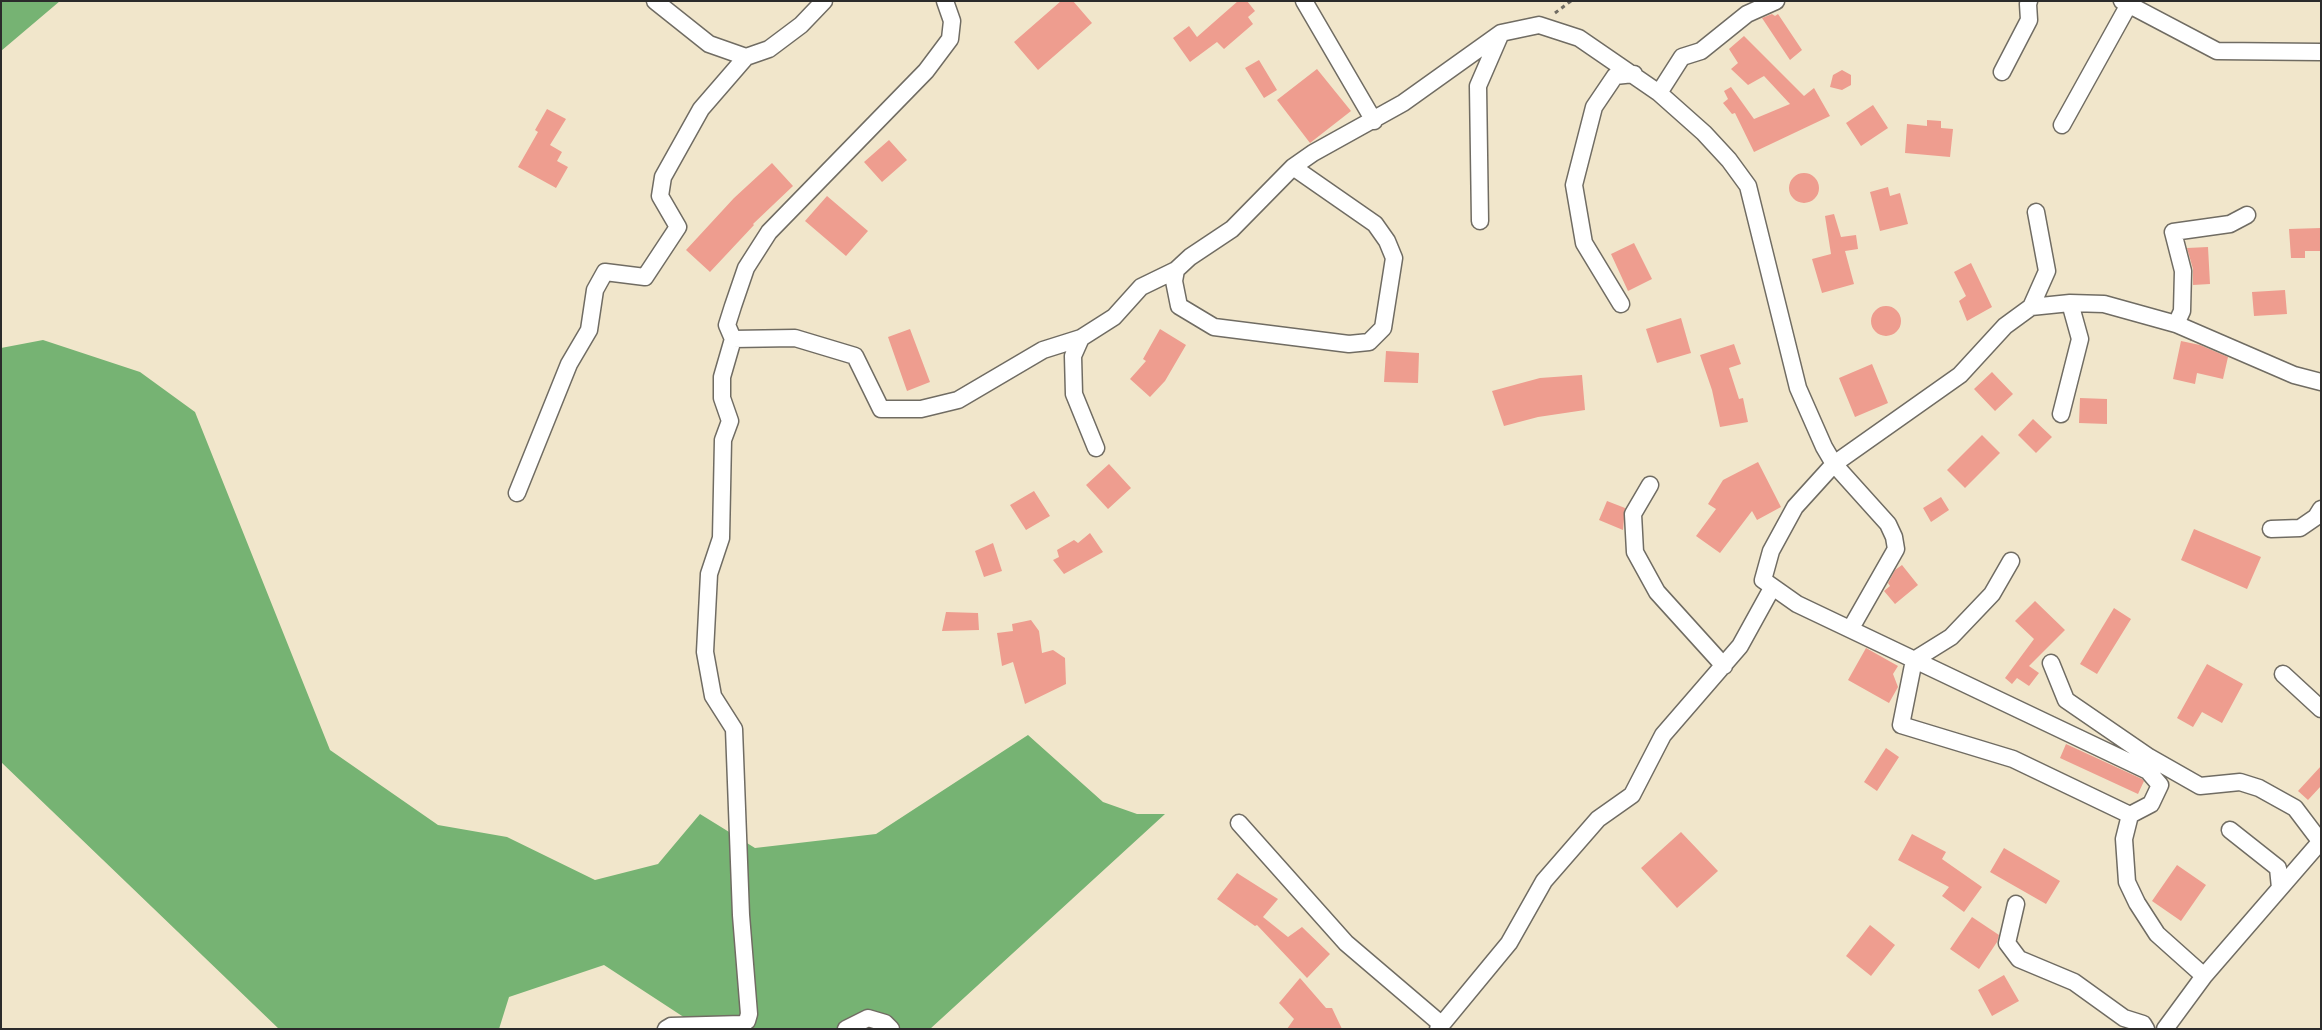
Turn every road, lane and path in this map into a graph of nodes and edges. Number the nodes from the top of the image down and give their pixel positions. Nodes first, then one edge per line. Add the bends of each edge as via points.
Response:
1 (655, 1) edge
2 (824, 1) edge
3 (945, 1) edge
4 (1304, 1) edge
5 (1776, 1) edge
6 (2030, 1) edge
7 (2125, 4) edge
8 (1501, 33) junction
9 (2321, 52) edge
10 (746, 57) junction
11 (2002, 72) dead end
12 (1634, 74) junction
13 (1659, 93) junction
14 (1374, 121) junction
15 (2062, 125) dead end
16 (1293, 167) junction
17 (2036, 212) dead end
18 (2247, 215) dead end
19 (1480, 222) dead end
20 (1176, 270) junction
21 (2070, 303) junction
22 (1622, 304) dead end
23 (2031, 307) junction
24 (2176, 324) junction
25 (1081, 338) junction
26 (733, 339) junction
27 (2321, 382) edge
28 (2061, 414) dead end
29 (1096, 448) dead end
30 (1834, 464) junction
31 (1650, 485) dead end
32 (517, 493) dead end
33 (2321, 509) edge
34 (2271, 529) dead end
35 (2011, 561) dead end
36 (1772, 588) junction
37 (1851, 628) junction
38 (1914, 660) junction
39 (2051, 663) dead end
40 (1724, 666) junction
41 (2283, 674) dead end
42 (2321, 709) edge
43 (2130, 815) junction
44 (1239, 823) dead end
45 (2230, 830) dead end
46 (2320, 841) edge
47 (2280, 888) junction
48 (2016, 904) dead end
49 (2204, 976) junction
50 (1440, 1027) edge
51 (666, 1029) edge
52 (846, 1029) edge
53 (891, 1029) edge
54 (2146, 1029) edge
55 (2165, 1029) edge

1 - 10 street via 709,44
2 - 10 street via 801,25 775,44
3 - 26 street via 952,20 950,39 926,71 768,232 746,268 732,306 726,325
4 - 14 street
5 - 13 street via 1747,14 1701,51 1682,57
6 - 11 street via 2029,20
7 - 9 street via 2217,51
7 - 15 street
8 - 12 street via 1539,25 1579,38
8 - 14 street
8 - 19 street via 1478,86
10 - 32 street via 701,109 663,177 660,196 678,227 645,276 604,272 595,290 589,330 568,364
12 - 13 street
12 - 22 street via 1615,76 1594,107 1574,185 1584,243
13 - 30 street via 1704,132 1748,186 1798,388
14 - 16 street via 1312,153
16 - 20 street via 1232,230
16 - 20 street via 1375,224 1387,240 1394,258 1383,328 1368,342 1349,344 1214,328 1179,306 1174,281
17 - 23 street via 2047,271
18 - 24 street via 2230,224 2173,232 2183,271 2182,311
20 - 25 street via 1140,287 1114,317
21 - 23 street
21 - 24 street via 2104,304
21 - 28 street via 2080,339
23 - 30 street via 2005,326 1960,375
24 - 27 street via 2294,375
25 - 26 street via 1043,350 958,400 920,409 881,409 855,356 796,338
25 - 29 street via 1073,356 1074,394
26 - 51 street via 722,377 722,398 730,422 724,440 721,538 710,574 705,652 713,696 734,729 741,915 749,1014 742,1024 671,1026
30 - 36 street via 1795,507 1771,551 1763,580
30 - 37 street via 1888,524 1896,549
31 - 40 street via 1632,514 1635,552 1657,592
33 - 34 street via 2316,517 2300,528
35 - 38 street via 1992,594 1952,637
36 - 37 street via 1797,604
36 - 40 street via 1740,646
37 - 38 street
38 - 43 street via 1901,725 2014,759
38 - 43 street via 2148,771 2160,785 2151,804
39 - 46 street via 2066,700 2149,757 2200,786 2240,782 2259,788 2295,808
40 - 50 street via 1663,736 1632,795 1598,819 1544,881 1509,943
41 - 42 street
43 - 49 street via 2124,838 2127,882 2157,934
44 - 50 street via 1346,943
45 - 47 street via 2278,868
46 - 47 street
47 - 49 street
48 - 54 street via 2007,943 2019,959 2074,982 2124,1018 2143,1024
49 - 55 street
52 - 53 street via 868,1018 885,1023

